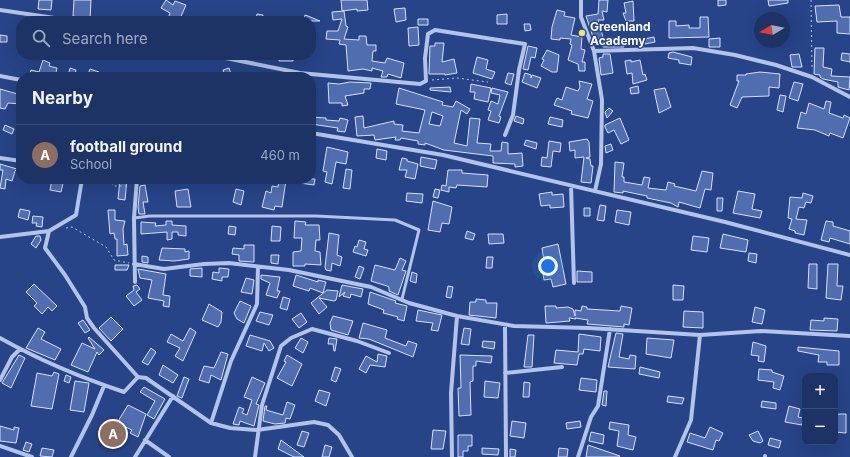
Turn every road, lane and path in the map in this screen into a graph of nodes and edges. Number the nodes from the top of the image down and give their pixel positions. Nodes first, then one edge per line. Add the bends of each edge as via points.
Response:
1 (581, 0) edge
2 (811, 0) edge
3 (0, 10) edge
4 (41, 16) edge
5 (594, 51) junction
6 (236, 60) edge
7 (295, 72) edge
8 (316, 74) edge
9 (0, 76) edge
10 (812, 77) junction
11 (16, 79) edge
12 (426, 81) junction
13 (488, 82) dead end
14 (850, 97) edge
15 (316, 134) edge
16 (504, 135) dead end
17 (0, 158) edge
18 (16, 160) edge
19 (81, 184) edge
20 (112, 184) edge
21 (137, 185) joint
22 (571, 186) junction
23 (595, 191) junction
24 (134, 218) junction
25 (64, 229) dead end
26 (49, 231) junction
27 (0, 237) edge
28 (850, 255) edge
29 (134, 264) junction
30 (258, 267) junction
31 (135, 282) dead end
32 (574, 282) dead end
33 (402, 299) junction
34 (456, 316) junction
35 (505, 325) junction
36 (610, 329) junction
37 (700, 335) junction
38 (850, 336) edge
39 (0, 338) edge
40 (20, 349) junction
41 (389, 353) dead end
42 (562, 367) dead end
43 (505, 373) junction
44 (138, 377) junction
45 (0, 380) edge
46 (104, 386) junction
47 (173, 396) junction
48 (211, 423) junction
49 (257, 430) junction
50 (145, 440) junction
51 (0, 446) edge
52 (32, 457) edge
53 (70, 457) edge
54 (135, 457) edge
55 (169, 457) edge
56 (255, 457) edge
57 (352, 457) edge
58 (452, 457) edge
59 (506, 457) edge
60 (578, 457) edge
61 (675, 457) edge

1 - 5 street via 581,17
2 - 10 path
3 - 4 street
5 - 10 street via 694,48 776,65
5 - 23 street via 602,100 601,164
6 - 7 street
8 - 12 street via 420,84
9 - 11 street
10 - 14 street
12 - 13 path via 457,78
12 - 16 street via 428,34 435,30 525,44 513,115
15 - 22 street via 443,155
17 - 18 street
19 - 26 street via 76,215
20 - 21 path
21 - 24 street
22 - 23 street
22 - 32 street
23 - 28 street
24 - 29 street
24 - 33 lane via 316,216 395,220 419,230
25 - 29 path via 72,227 106,247 114,260
26 - 27 street
26 - 44 street via 45,248 85,307 87,318
29 - 30 street via 164,269 223,263
29 - 31 street
30 - 33 street via 289,270 371,287
30 - 48 street via 257,304 232,361
33 - 34 street
34 - 35 street
34 - 58 street via 451,393
35 - 36 street
35 - 43 street
36 - 37 street
36 - 60 street via 598,406 591,417
37 - 38 street via 761,331
37 - 61 street via 691,420
39 - 40 street
40 - 45 street via 12,357
40 - 46 street
41 - 49 street via 312,329 291,338 281,346 262,405
42 - 43 street
43 - 59 street
44 - 46 street via 124,392
44 - 47 street via 146,378
46 - 53 street
47 - 48 street
47 - 50 street
48 - 49 street via 230,428
49 - 56 street
49 - 57 street via 314,422 328,425 339,435
50 - 54 street
50 - 55 street
51 - 52 street

